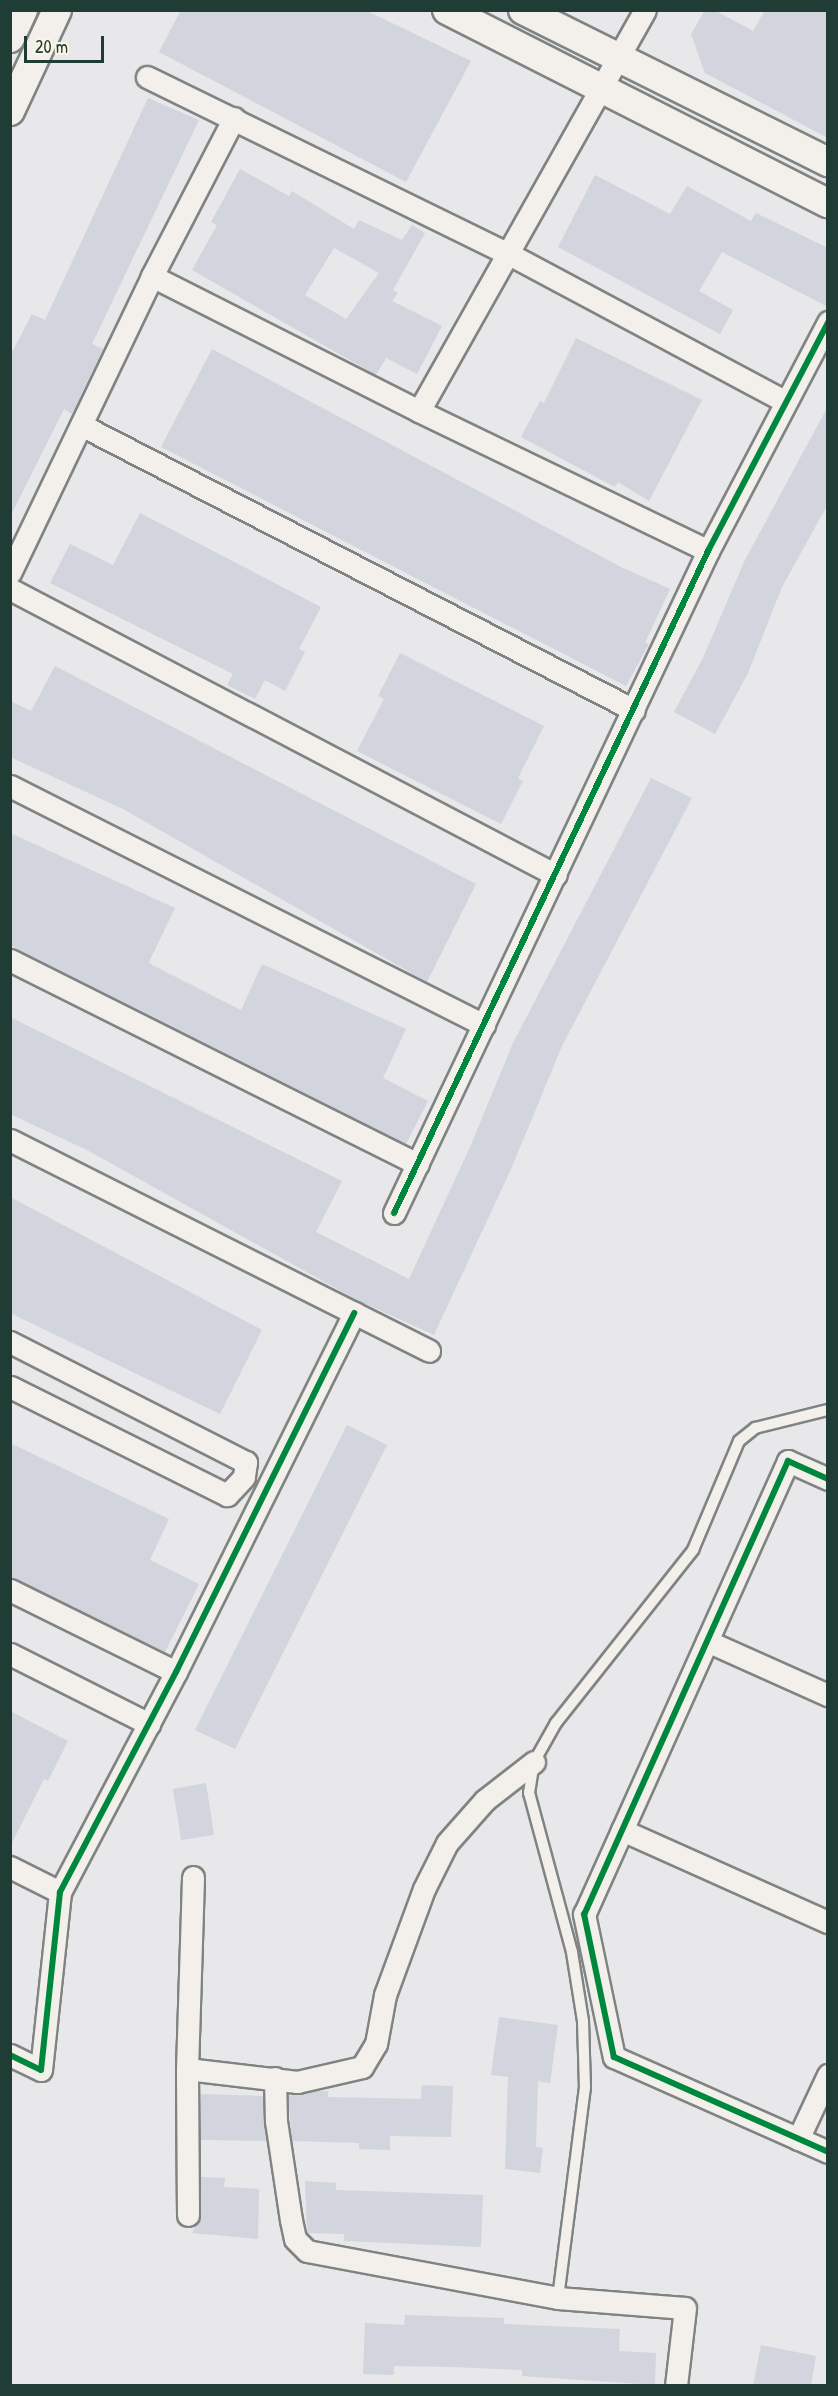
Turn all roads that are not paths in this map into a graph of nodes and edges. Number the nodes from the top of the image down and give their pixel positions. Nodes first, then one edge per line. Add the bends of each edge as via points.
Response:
1 (23, 10) edge
2 (57, 10) edge
3 (447, 10) edge
4 (523, 10) edge
5 (645, 10) edge
6 (10, 38) edge
7 (617, 60) junction
8 (147, 77) dead end
9 (598, 90) junction
10 (10, 111) edge
11 (234, 118) junction
12 (828, 162) edge
13 (828, 204) edge
14 (507, 253) junction
15 (152, 276) junction
16 (828, 322) edge
17 (784, 400) junction
18 (419, 411) junction
19 (81, 425) junction
20 (708, 551) junction
21 (10, 573) edge
22 (10, 589) edge
23 (634, 710) junction
24 (10, 786) edge
25 (556, 875) junction
26 (10, 960) edge
27 (484, 1024) junction
28 (10, 1140) edge
29 (418, 1164) junction
30 (394, 1214) dead end
31 (354, 1313) junction
32 (10, 1342) edge
33 (429, 1352) dead end
34 (10, 1387) edge
35 (828, 1410) edge
36 (828, 1479) edge
37 (10, 1590) edge
38 (708, 1641) junction
39 (10, 1654) edge
40 (176, 1672) junction
41 (828, 1695) edge
42 (149, 1724) junction
43 (534, 1762) junction
44 (622, 1830) junction
45 (10, 1867) edge
46 (193, 1877) dead end
47 (60, 1892) junction
48 (828, 1922) edge
49 (10, 2055) edge
50 (186, 2069) junction
51 (828, 2075) edge
52 (274, 2078) junction
53 (798, 2139) junction
54 (828, 2152) edge
55 (188, 2214) dead end
56 (558, 2298) junction
57 (676, 2385) edge

1 - 6 street
2 - 10 street
3 - 9 street
4 - 7 street
5 - 7 street
7 - 9 street
7 - 12 street
8 - 11 street
9 - 13 street
9 - 14 street
11 - 14 street
11 - 15 street
14 - 17 street
14 - 18 street
15 - 18 street
15 - 19 street
16 - 17 street
17 - 20 street
18 - 20 street
19 - 21 street
19 - 23 street
20 - 23 street
22 - 25 street
23 - 25 street
24 - 27 street
25 - 27 street
26 - 29 street
27 - 29 street
28 - 31 street
29 - 30 street
31 - 33 street
31 - 40 street
32 - 34 street via 246,1462 244,1477 227,1495
35 - 43 lane via 755,1428 739,1441 693,1550 556,1723
36 - 38 street via 788,1461
37 - 40 street
38 - 41 street
38 - 44 street
39 - 42 street
40 - 42 street
42 - 47 street
43 - 52 street via 484,1800 447,1843 424,1889 386,1995 376,2044 362,2067 297,2082
43 - 56 lane via 530,1793 572,1952 583,2020 585,2088
44 - 48 street
44 - 53 street via 584,1914 614,2057
45 - 47 street
46 - 50 street
47 - 49 street via 41,2070
50 - 52 street
50 - 55 street
51 - 53 street
52 - 56 street via 276,2121 291,2220 296,2239 307,2251
53 - 54 street
56 - 57 street via 685,2308

